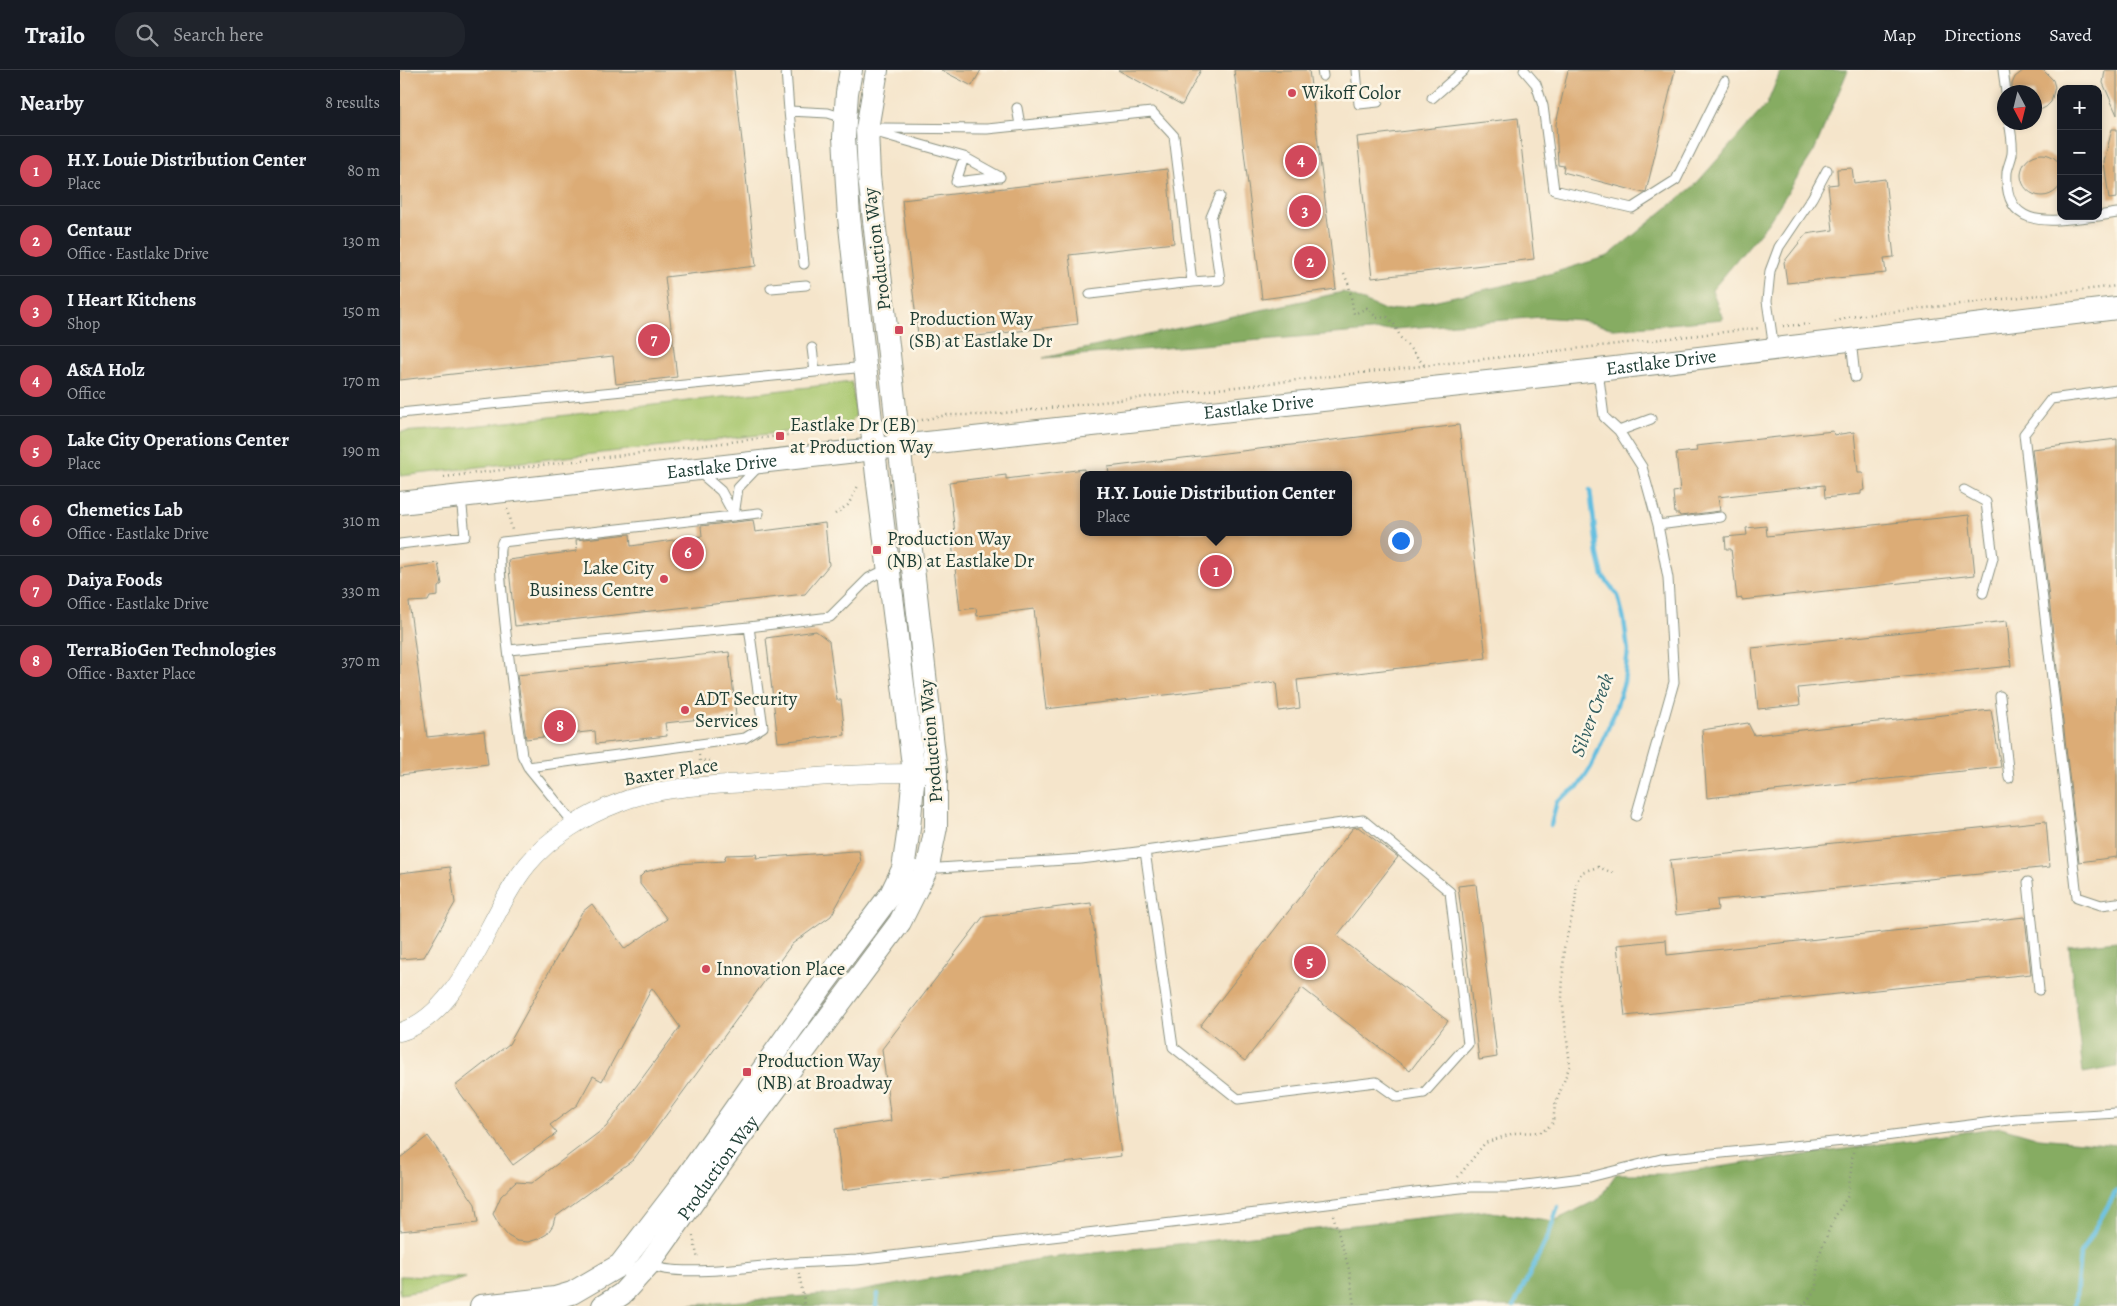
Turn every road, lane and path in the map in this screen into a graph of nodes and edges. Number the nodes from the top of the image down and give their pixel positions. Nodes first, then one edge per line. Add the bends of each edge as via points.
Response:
1 (786, 70) edge
2 (851, 70) edge
3 (877, 70) edge
4 (1356, 70) edge
5 (1464, 70) edge
6 (1524, 70) edge
7 (2003, 70) edge
8 (1725, 81) dead end
9 (2005, 85) edge
10 (1432, 98) dead end
11 (1378, 102) dead end
12 (1017, 108) dead end
13 (789, 111) junction
14 (855, 124) junction
15 (1020, 126) junction
16 (2010, 130) edge
17 (964, 157) junction
18 (1827, 170) dead end
19 (1220, 196) dead end
20 (2117, 213) edge
21 (2102, 215) edge
22 (2061, 220) edge
23 (804, 264) dead end
24 (1344, 274) dead end
25 (1192, 282) junction
26 (806, 285) dead end
27 (2117, 286) edge
28 (771, 288) dead end
29 (1090, 294) dead end
30 (2117, 308) edge
31 (1834, 322) dead end
32 (1816, 324) dead end
33 (1770, 327) junction
34 (1851, 340) junction
35 (812, 348) dead end
36 (1774, 349) junction
37 (1425, 366) junction
38 (866, 367) junction
39 (1598, 370) junction
40 (815, 372) junction
41 (1855, 377) dead end
42 (2117, 390) edge
43 (400, 413) edge
44 (1651, 419) dead end
45 (916, 422) dead end
46 (856, 429) dead end
47 (1619, 431) junction
48 (899, 446) junction
49 (874, 449) junction
50 (762, 462) junction
51 (696, 469) junction
52 (439, 478) dead end
53 (862, 480) dead end
54 (1964, 490) dead end
55 (461, 496) junction
56 (400, 503) edge
57 (507, 509) dead end
58 (759, 513) dead end
59 (835, 514) dead end
60 (734, 516) junction
61 (1721, 516) dead end
62 (1658, 525) junction
63 (514, 541) junction
64 (400, 544) edge
65 (890, 568) junction
66 (1984, 593) dead end
67 (749, 627) junction
68 (509, 650) junction
69 (2000, 696) dead end
70 (699, 752) dead end
71 (711, 763) dead end
72 (528, 767) junction
73 (914, 773) junction
74 (936, 773) junction
75 (2009, 778) dead end
76 (1636, 816) dead end
77 (576, 826) junction
78 (1146, 851) junction
79 (904, 864) junction
80 (928, 866) junction
81 (1616, 874) dead end
82 (2028, 882) dead end
83 (2117, 903) edge
84 (2040, 990) dead end
85 (400, 1032) edge
86 (2117, 1113) edge
87 (1854, 1140) junction
88 (1448, 1189) junction
89 (1330, 1204) junction
90 (691, 1228) dead end
91 (797, 1263) junction
92 (649, 1264) junction
93 (700, 1271) junction
94 (564, 1301) edge
95 (481, 1306) edge
96 (603, 1306) edge
97 (805, 1306) edge
98 (1354, 1306) edge
99 (1803, 1306) edge

1 - 13 lane
2 - 14 street, Production Way
3 - 14 street, Production Way
4 - 11 lane via 1359,104
5 - 10 lane
6 - 8 lane via 1536,84 1543,106 1554,190 1632,208 1676,180
7 - 9 lane
12 - 15 lane
13 - 14 lane via 828,113
13 - 23 lane
14 - 15 lane via 882,128 987,129
14 - 17 lane
14 - 38 street, Production Way via 849,217
14 - 48 street, Production Way via 871,194
15 - 25 lane via 1152,112 1174,136
16 - 22 lane via 2012,153 2007,186 2010,200 2020,214 2042,222
17 - 17 lane via 985,169 1000,177 956,182
18 - 33 lane via 1779,247 1770,271 1767,301
19 - 25 lane via 1211,217 1220,280
20 - 21 lane
24 - 37 path via 1354,314 1367,308 1377,318 1387,317
25 - 29 lane
26 - 28 lane
27 - 31 path via 1847,317
30 - 34 street, Eastlake Drive
32 - 33 path
33 - 36 lane
33 - 37 path
34 - 36 street, Eastlake Drive
34 - 41 lane
35 - 40 lane
36 - 39 street, Eastlake Drive
37 - 45 path via 986,415 947,415 917,419
38 - 40 lane
38 - 49 street, Production Way
39 - 47 lane via 1604,417
39 - 48 street, Eastlake Drive
40 - 43 lane
42 - 83 lane via 2051,399 2024,434 2077,897 2101,905
44 - 47 lane
46 - 52 path
47 - 62 lane via 1642,467
48 - 49 street, Eastlake Drive
48 - 74 street, Production Way
49 - 50 street, Eastlake Drive
49 - 65 street, Production Way
50 - 51 street, Eastlake Drive
50 - 60 lane via 738,488
51 - 55 street, Eastlake Drive
51 - 60 lane via 722,491
53 - 59 path via 848,504
54 - 66 lane via 1986,502 1993,558
55 - 56 street, Eastlake Drive
55 - 64 lane via 466,536
57 - 63 path
58 - 60 lane
60 - 63 lane
61 - 62 lane
62 - 76 lane via 1668,578 1674,682
63 - 68 lane via 502,542 499,563
65 - 67 lane via 869,578 830,617
65 - 73 street, Production Way
67 - 68 lane
67 - 72 lane via 762,727 745,738
68 - 72 lane via 522,755
69 - 75 lane
70 - 71 path via 700,761 711,760
72 - 77 lane
73 - 74 street, Baxter Place
73 - 77 street, Baxter Place via 853,774 682,788 619,802
73 - 79 street, Production Way
74 - 80 street, Production Way via 936,827
77 - 85 street, Baxter Place via 551,841 528,864 444,1003 417,1025
78 - 78 lane via 1173,1047 1238,1098 1376,1082 1397,1097 1424,1093 1468,1044 1450,892 1363,820
78 - 80 lane via 1082,859
79 - 80 lane
79 - 94 street, Production Way via 891,894 620,1265
80 - 92 street, Production Way via 900,922
81 - 88 path via 1598,867 1582,872 1577,881 1564,948 1562,998 1570,1065 1555,1105 1553,1123 1542,1132 1514,1132 1485,1143
82 - 84 lane
86 - 87 lane via 2016,1119
87 - 88 lane via 1661,1160 1590,1177 1510,1187
87 - 99 path via 1848,1196 1833,1220 1818,1258 1816,1289
88 - 89 lane
89 - 91 lane via 857,1260
89 - 98 path via 1349,1269
90 - 93 path
91 - 93 lane
91 - 97 path
92 - 93 lane via 657,1269
92 - 96 street, Production Way via 622,1294
94 - 95 street

